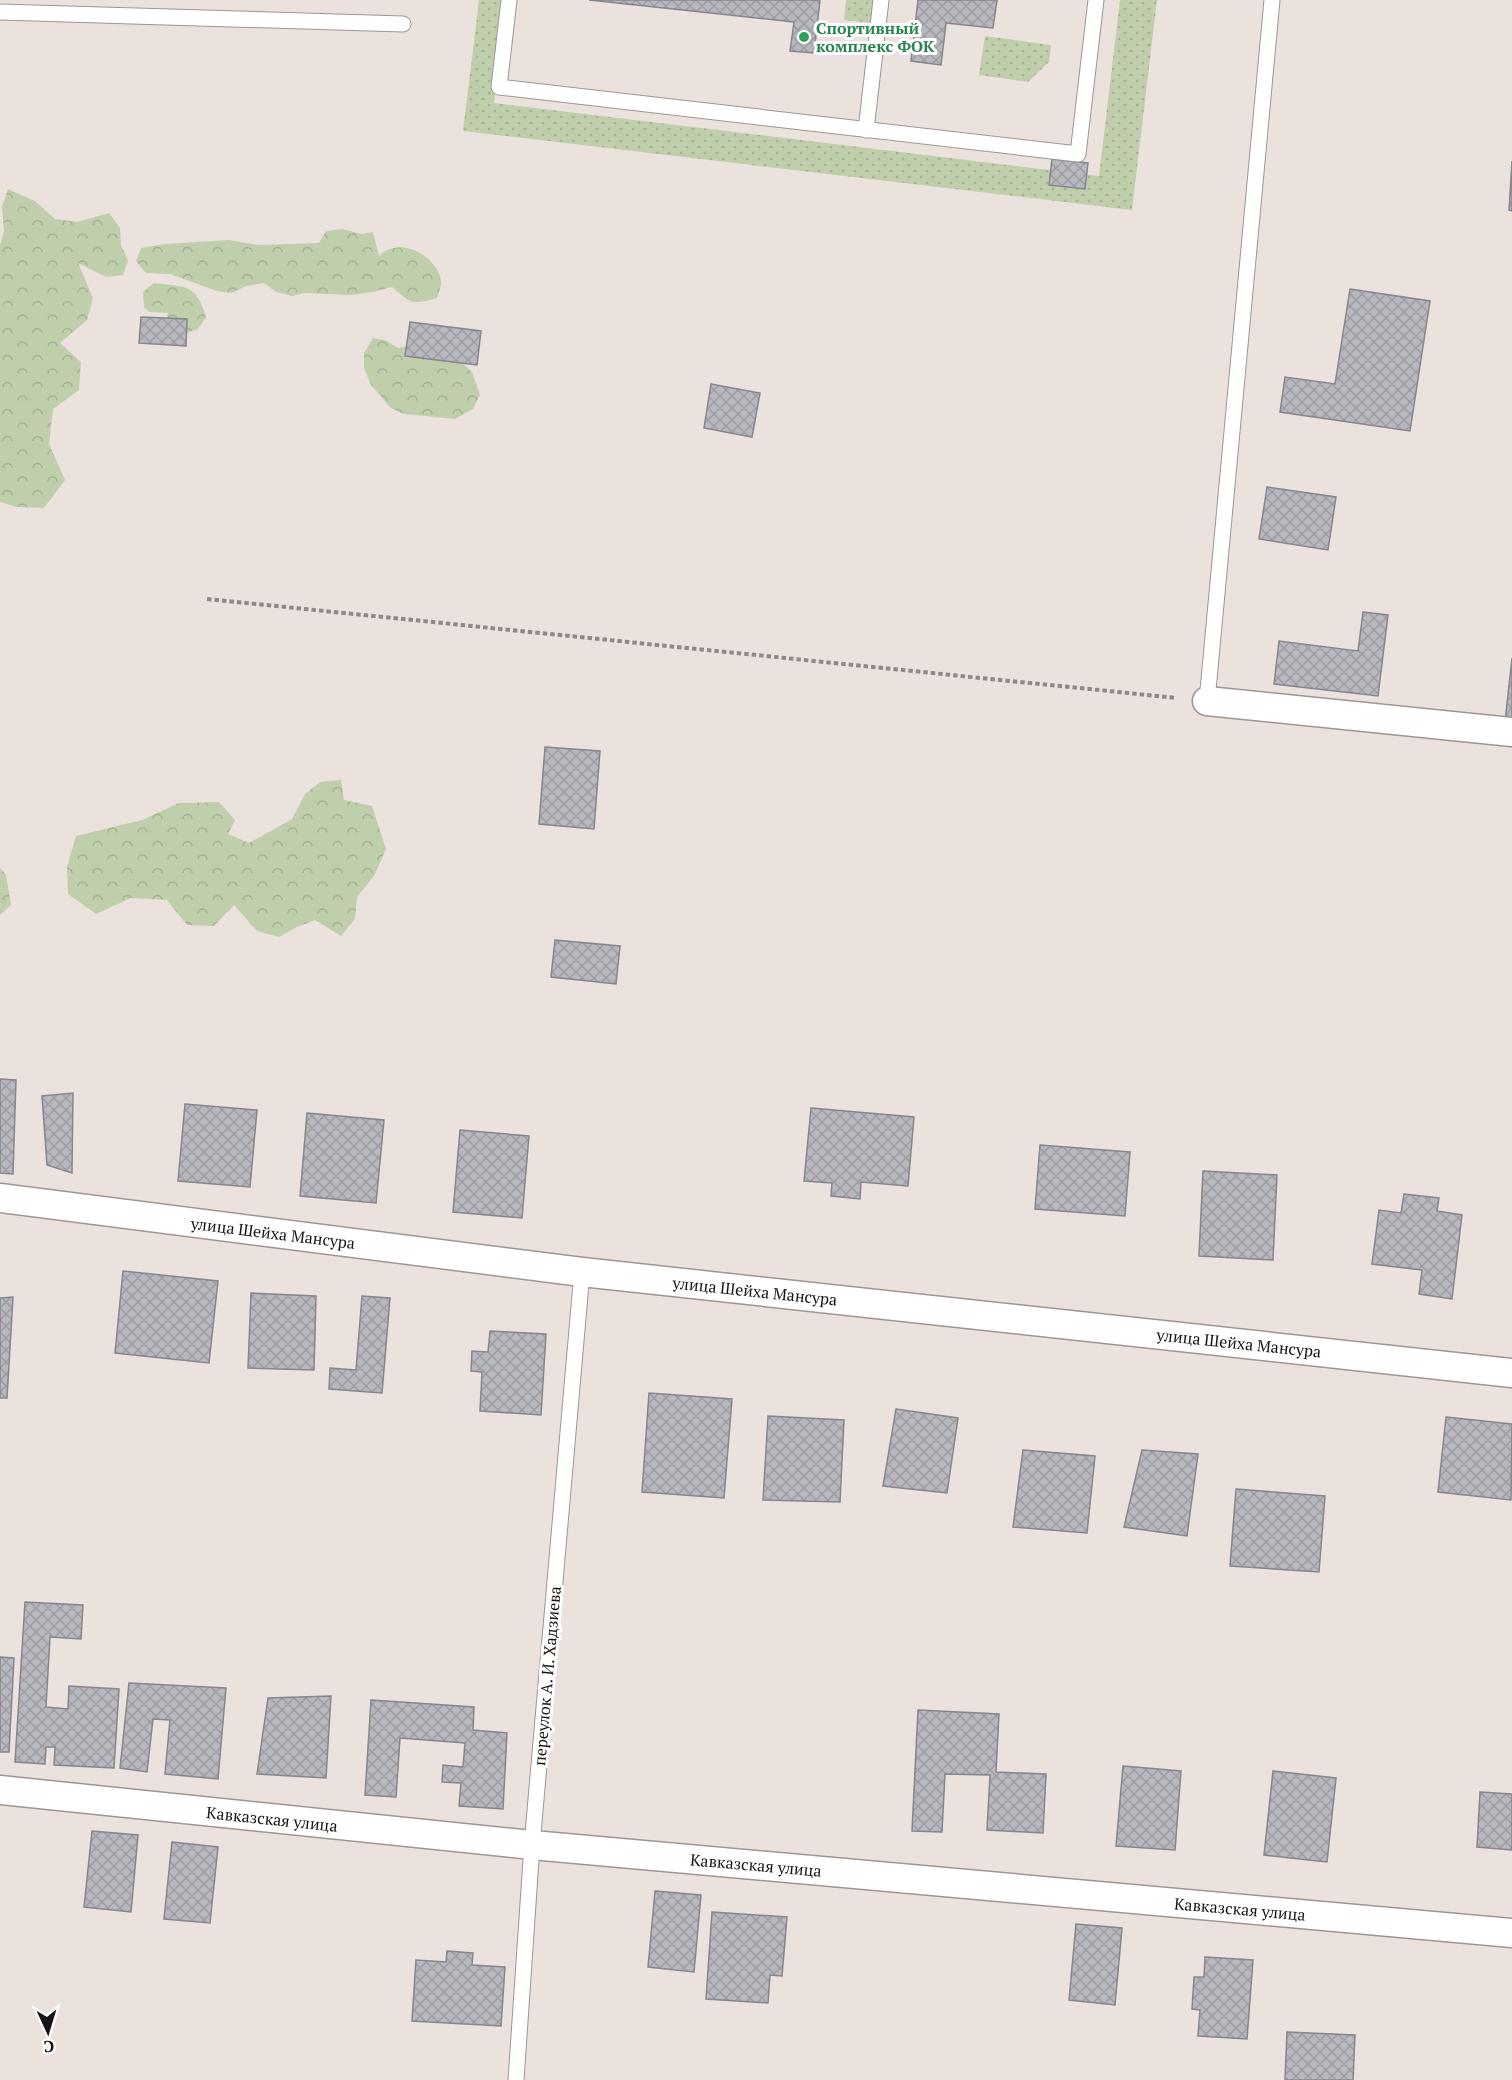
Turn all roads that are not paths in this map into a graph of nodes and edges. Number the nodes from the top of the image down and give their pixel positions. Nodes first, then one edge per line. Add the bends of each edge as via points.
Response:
1 (509, 0) edge
2 (881, 0) edge
3 (1096, 0) edge
4 (1272, 0) edge
5 (0, 12) edge
6 (403, 24) dead end
7 (866, 130) junction
8 (1207, 701) joint
9 (1512, 732) edge
10 (0, 1198) edge
11 (582, 1272) junction
12 (1512, 1373) edge
13 (0, 1790) edge
14 (532, 1845) junction
15 (1512, 1933) edge
16 (516, 2080) edge

1 - 7 lane via 499,87
2 - 7 lane
3 - 7 lane via 1078,154
4 - 8 lane
5 - 6 lane
8 - 9 street
10 - 11 street, улица Шейха Мансура
11 - 12 street, улица Шейха Мансура
11 - 14 lane, переулок А. И. Хадзиева
13 - 14 street, Кавказская улица
14 - 15 street, Кавказская улица
14 - 16 lane, переулок А. И. Хадзиева

